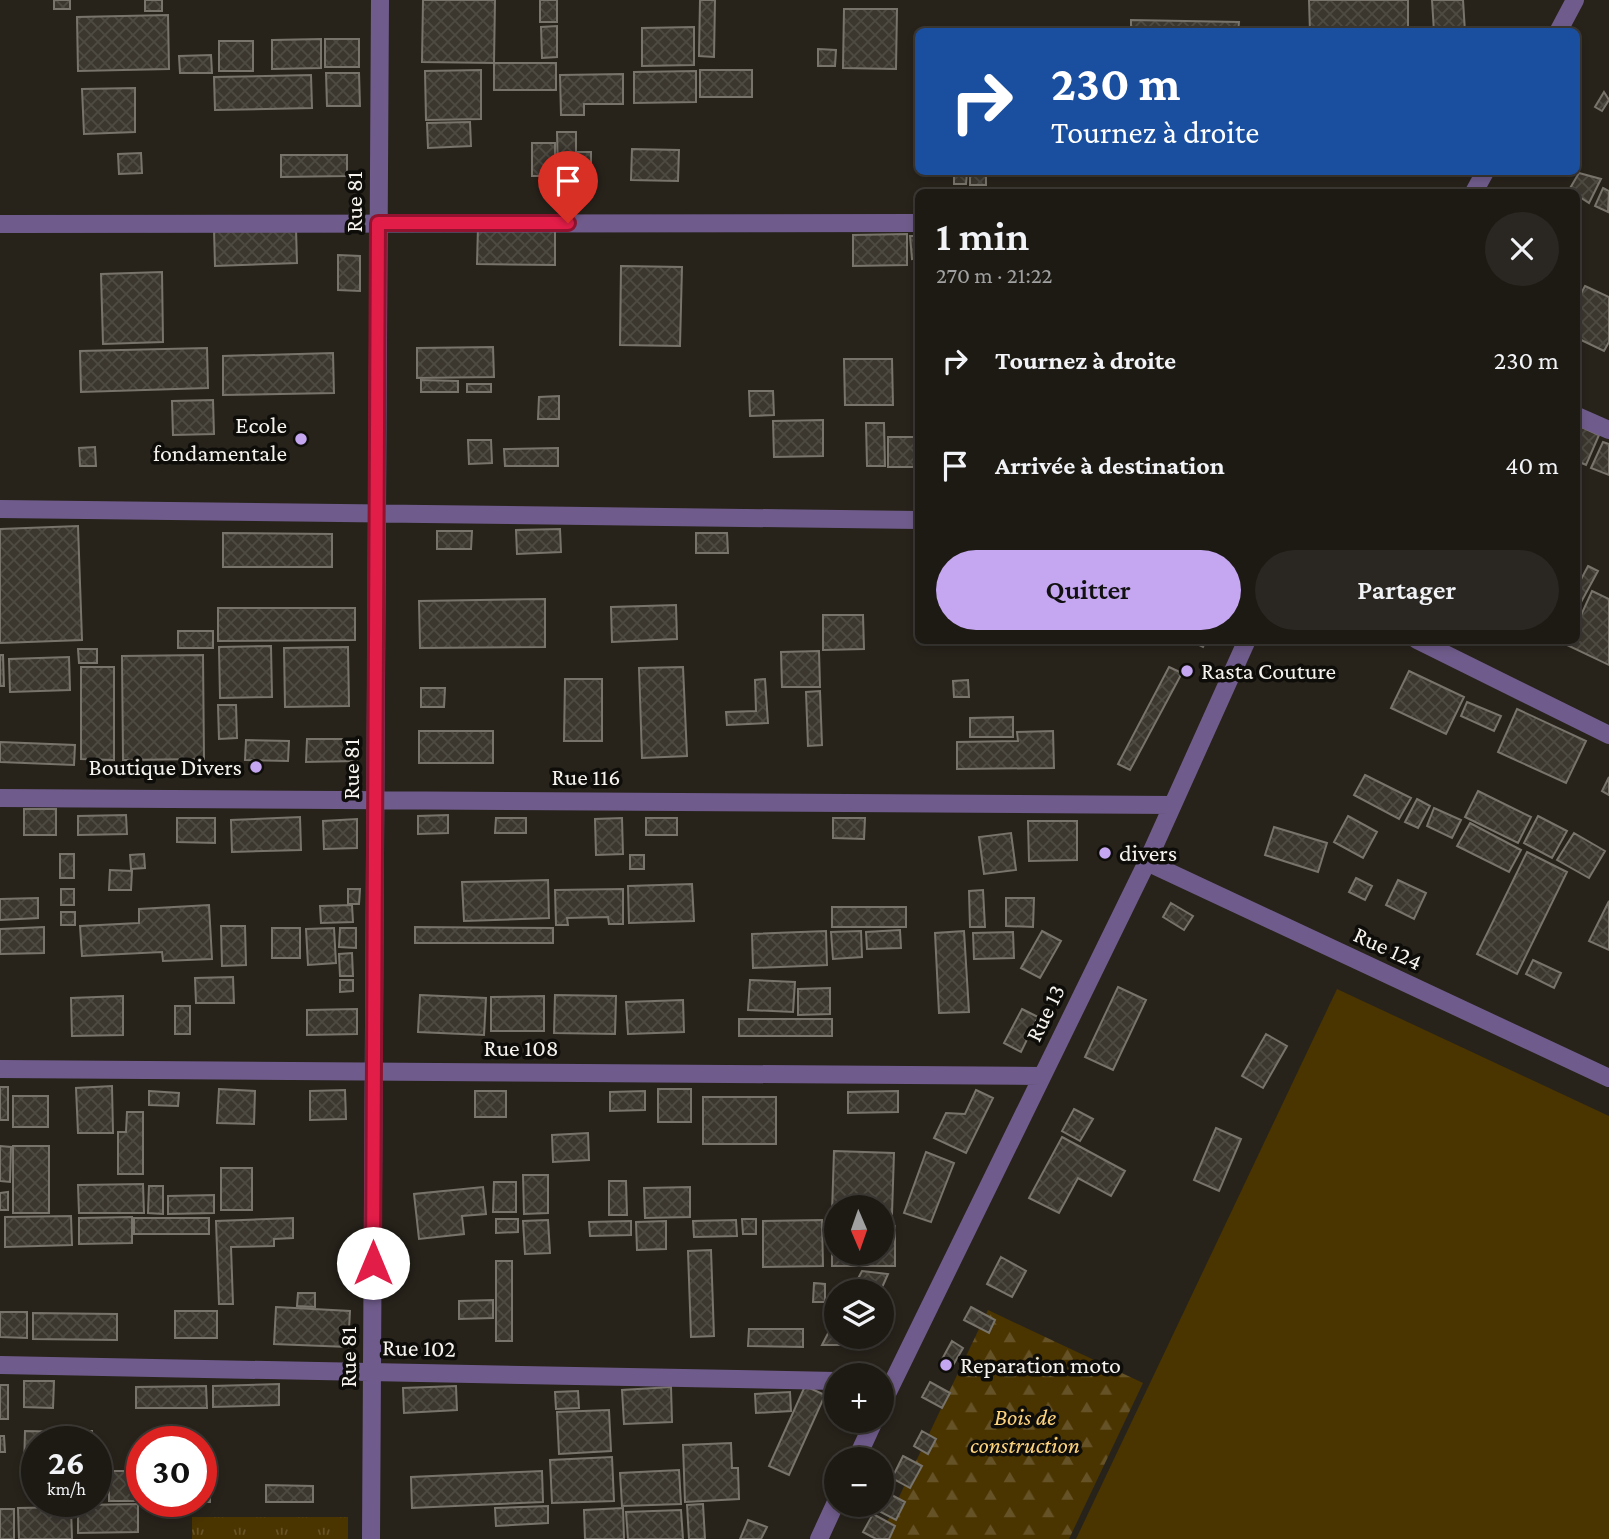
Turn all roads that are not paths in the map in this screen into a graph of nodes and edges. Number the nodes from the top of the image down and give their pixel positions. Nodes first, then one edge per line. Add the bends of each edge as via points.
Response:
1 (380, 0) edge
2 (1574, 0) edge
3 (1560, 28) edge
4 (378, 223) junction
5 (915, 223) edge
6 (0, 224) edge
7 (1580, 417) edge
8 (1609, 430) edge
9 (0, 509) edge
10 (377, 513) junction
11 (915, 520) edge
12 (1245, 644) edge
13 (1425, 644) edge
14 (1609, 735) edge
15 (0, 798) edge
16 (375, 800) junction
17 (1172, 805) junction
18 (1147, 862) junction
19 (0, 1069) edge
20 (374, 1072) junction
21 (1041, 1076) junction
22 (1609, 1078) edge
23 (0, 1365) edge
24 (894, 1368) edge
25 (372, 1372) junction
26 (824, 1381) edge
27 (829, 1517) edge
28 (371, 1539) edge
29 (819, 1539) edge

1 - 4 street, Rue 81
2 - 3 street
4 - 5 street
4 - 6 street
4 - 10 street, Rue 81
7 - 8 street
9 - 10 street
10 - 11 street
10 - 16 street, Rue 81
12 - 17 street, Rue 13
13 - 14 street
15 - 16 street, Rue 116
16 - 17 street, Rue 116
16 - 20 street, Rue 81
17 - 18 street, Rue 13
18 - 21 street, Rue 13
18 - 22 street, Rue 124
19 - 20 street, Rue 108
20 - 21 street, Rue 108
20 - 25 street, Rue 81
21 - 24 street, Rue 13
23 - 25 street, Rue 102
25 - 26 street, Rue 102
25 - 28 street, Rue 81
27 - 29 street

